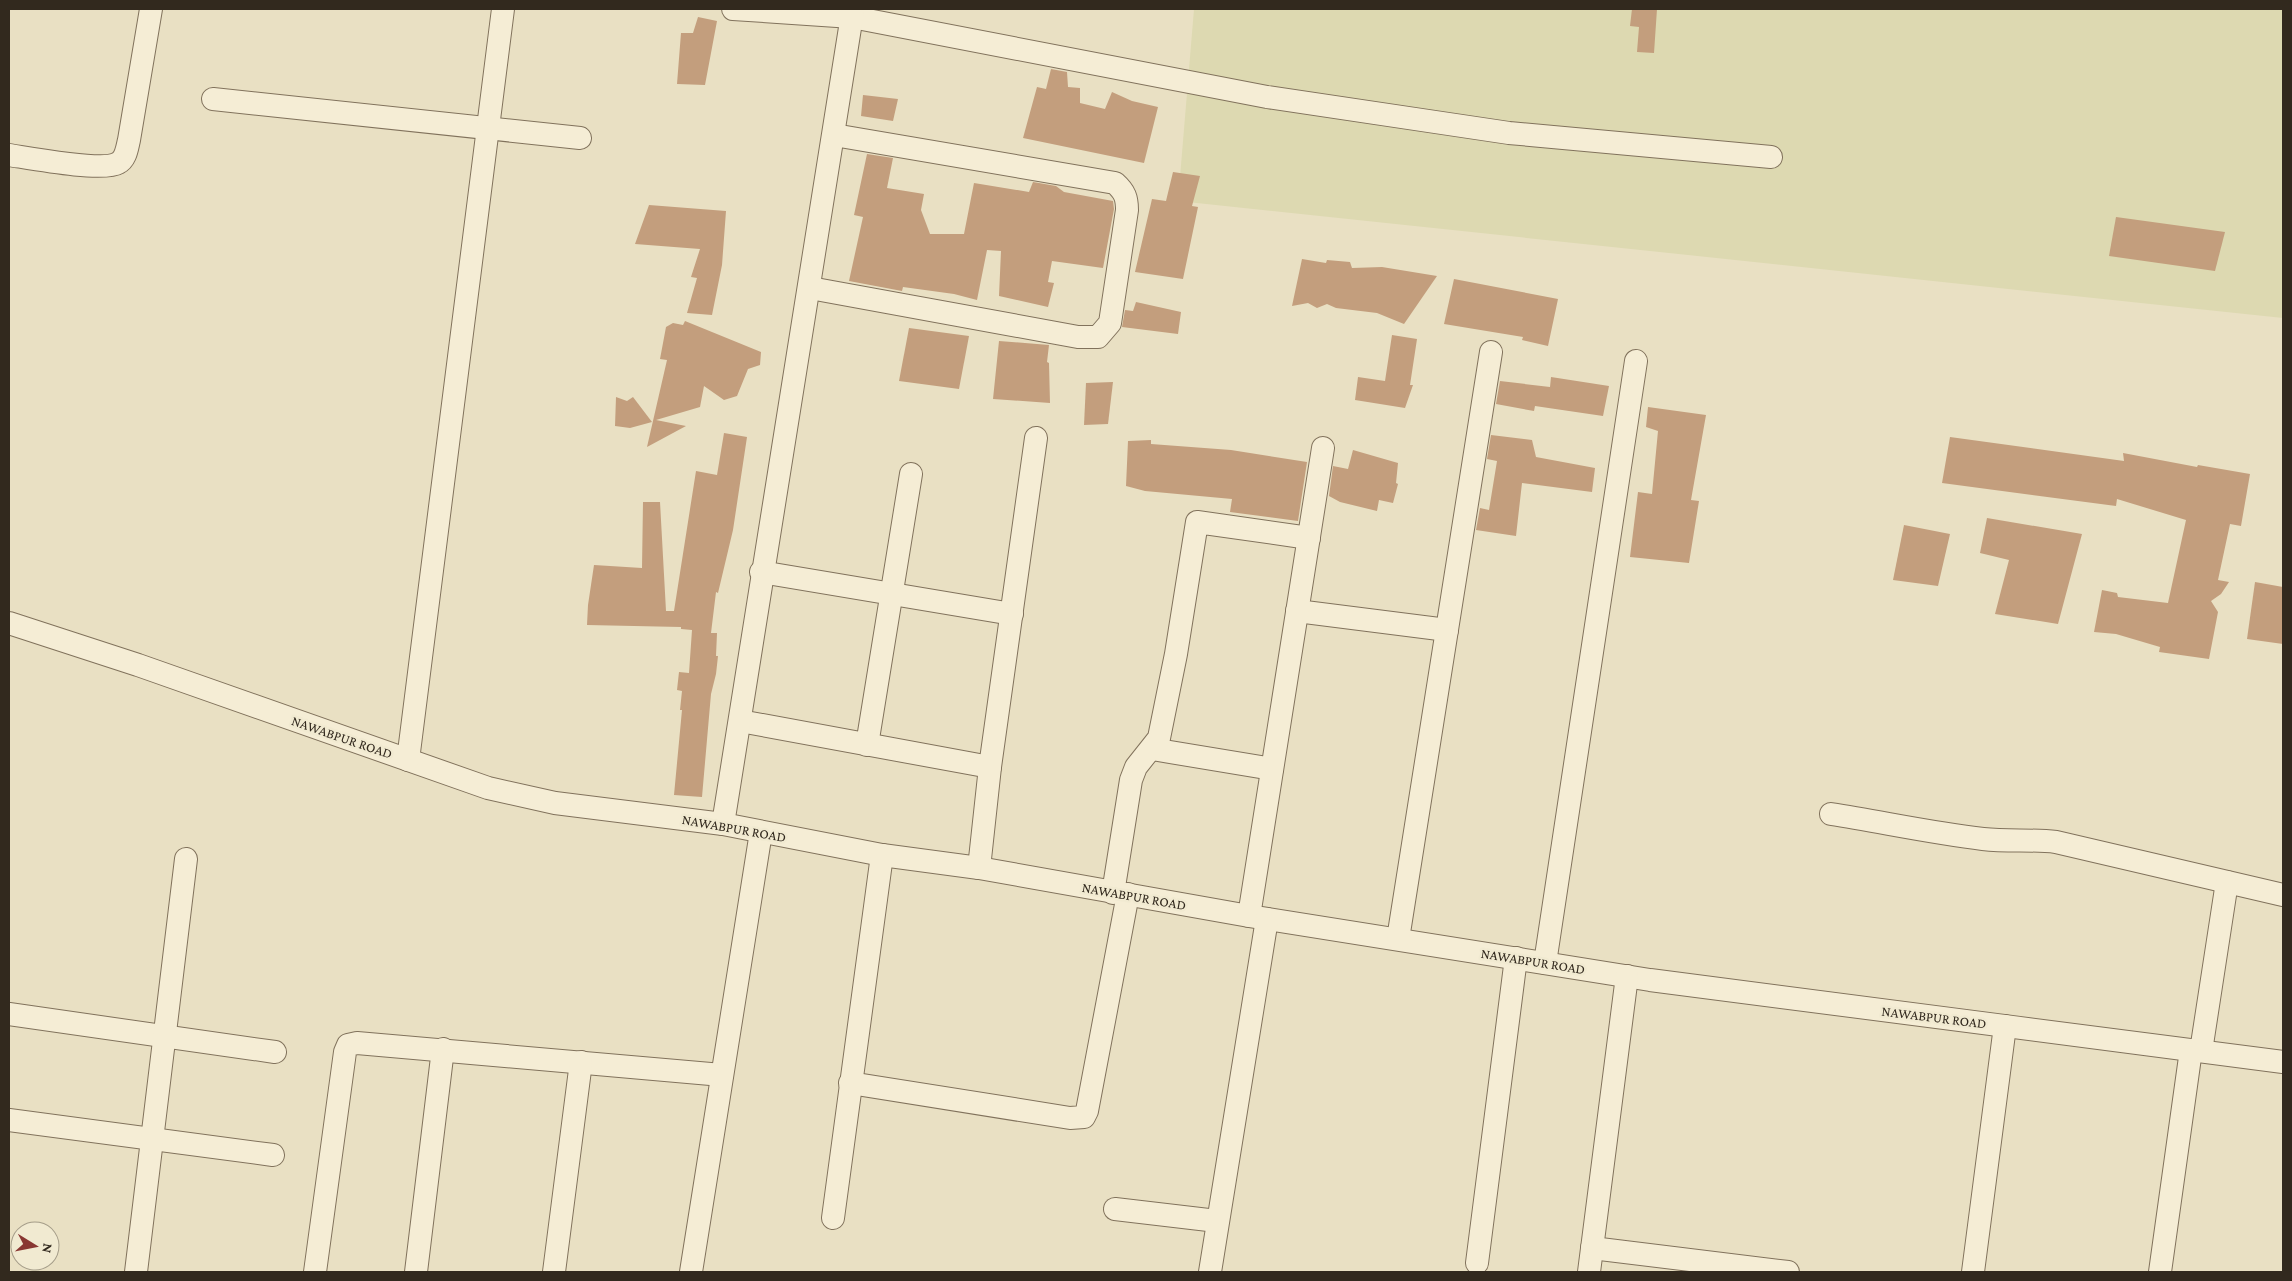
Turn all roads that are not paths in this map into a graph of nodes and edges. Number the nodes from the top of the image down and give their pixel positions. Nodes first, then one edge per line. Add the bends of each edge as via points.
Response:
1 (151, 9) edge
2 (503, 9) edge
3 (734, 9) edge
4 (852, 13) edge
5 (213, 99) dead end
6 (487, 128) junction
7 (834, 135) junction
8 (580, 138) dead end
9 (9, 156) edge
10 (1770, 157) dead end
11 (810, 288) junction
12 (1492, 352) dead end
13 (1636, 361) dead end
14 (1036, 438) dead end
15 (1323, 448) dead end
16 (911, 474) dead end
17 (1308, 538) junction
18 (761, 572) junction
19 (891, 595) junction
20 (1297, 611) junction
21 (1012, 614) junction
22 (9, 623) edge
23 (1447, 630) junction
24 (740, 721) junction
25 (867, 745) junction
26 (1152, 749) junction
27 (408, 760) junction
28 (990, 767) junction
29 (1272, 769) junction
30 (1831, 814) dead end
31 (723, 824) junction
32 (761, 832) junction
33 (882, 854) junction
34 (186, 859) dead end
35 (979, 868) junction
36 (2227, 882) junction
37 (1121, 894) junction
38 (2283, 895) edge
39 (1258, 917) junction
40 (1398, 939) junction
41 (1516, 958) junction
42 (1545, 963) junction
43 (1627, 976) junction
44 (9, 1014) edge
45 (2005, 1026) junction
46 (165, 1037) junction
47 (443, 1049) junction
48 (2196, 1051) junction
49 (275, 1052) dead end
50 (582, 1062) junction
51 (2283, 1062) edge
52 (722, 1075) junction
53 (850, 1083) junction
54 (9, 1120) edge
55 (152, 1139) junction
56 (273, 1155) dead end
57 (1115, 1209) dead end
58 (834, 1218) dead end
59 (1217, 1221) junction
60 (1592, 1248) junction
61 (1477, 1263) dead end
62 (136, 1272) edge
63 (315, 1272) edge
64 (416, 1272) edge
65 (554, 1272) edge
66 (691, 1272) edge
67 (1210, 1272) edge
68 (1589, 1272) edge
69 (1788, 1272) edge
70 (1973, 1272) edge
71 (2160, 1272) edge

1 - 9 street via 129,140 126,154 119,163 90,165
2 - 6 street
3 - 4 street
4 - 7 street
4 - 10 street via 1267,97 1509,133
5 - 6 street
6 - 8 street
6 - 27 street
7 - 11 street
7 - 11 street via 1116,183 1124,190 1127,210 1110,323 1098,338 1088,338
11 - 18 street
12 - 23 street
13 - 42 street
14 - 21 street
15 - 17 street
16 - 19 street
17 - 20 street
17 - 26 street via 1198,522 1159,738
18 - 19 street
18 - 24 street
19 - 21 street
19 - 25 street
20 - 23 street
20 - 29 street
21 - 28 street
22 - 27 street, NAWABPUR ROAD
23 - 40 street
24 - 25 street
24 - 31 street
25 - 28 street
26 - 29 street
26 - 37 street via 1136,767 1131,780
27 - 31 street, NAWABPUR ROAD via 488,788 555,803
28 - 35 street
29 - 39 street
30 - 36 street via 1983,839 2056,842
31 - 32 street, NAWABPUR ROAD
32 - 33 street, NAWABPUR ROAD
32 - 52 street
33 - 35 street, NAWABPUR ROAD
33 - 53 street
34 - 46 street
35 - 37 street, NAWABPUR ROAD
36 - 38 street
36 - 48 street
37 - 39 street, NAWABPUR ROAD
37 - 53 street via 1084,1117 1070,1118
39 - 40 street, NAWABPUR ROAD
39 - 59 street
40 - 41 street, NAWABPUR ROAD
41 - 42 street, NAWABPUR ROAD
41 - 61 street
42 - 43 street, NAWABPUR ROAD
43 - 45 street, NAWABPUR ROAD
43 - 60 street
44 - 46 street
45 - 48 street, NAWABPUR ROAD
45 - 70 street
46 - 49 street
46 - 55 street
47 - 50 street
47 - 63 street via 357,1043 348,1046
47 - 64 street
48 - 51 street, NAWABPUR ROAD
48 - 71 street
50 - 52 street
50 - 65 street
52 - 66 street
53 - 58 street
54 - 55 street
55 - 56 street
55 - 62 street
57 - 59 street
59 - 67 street
60 - 68 street
60 - 69 street

